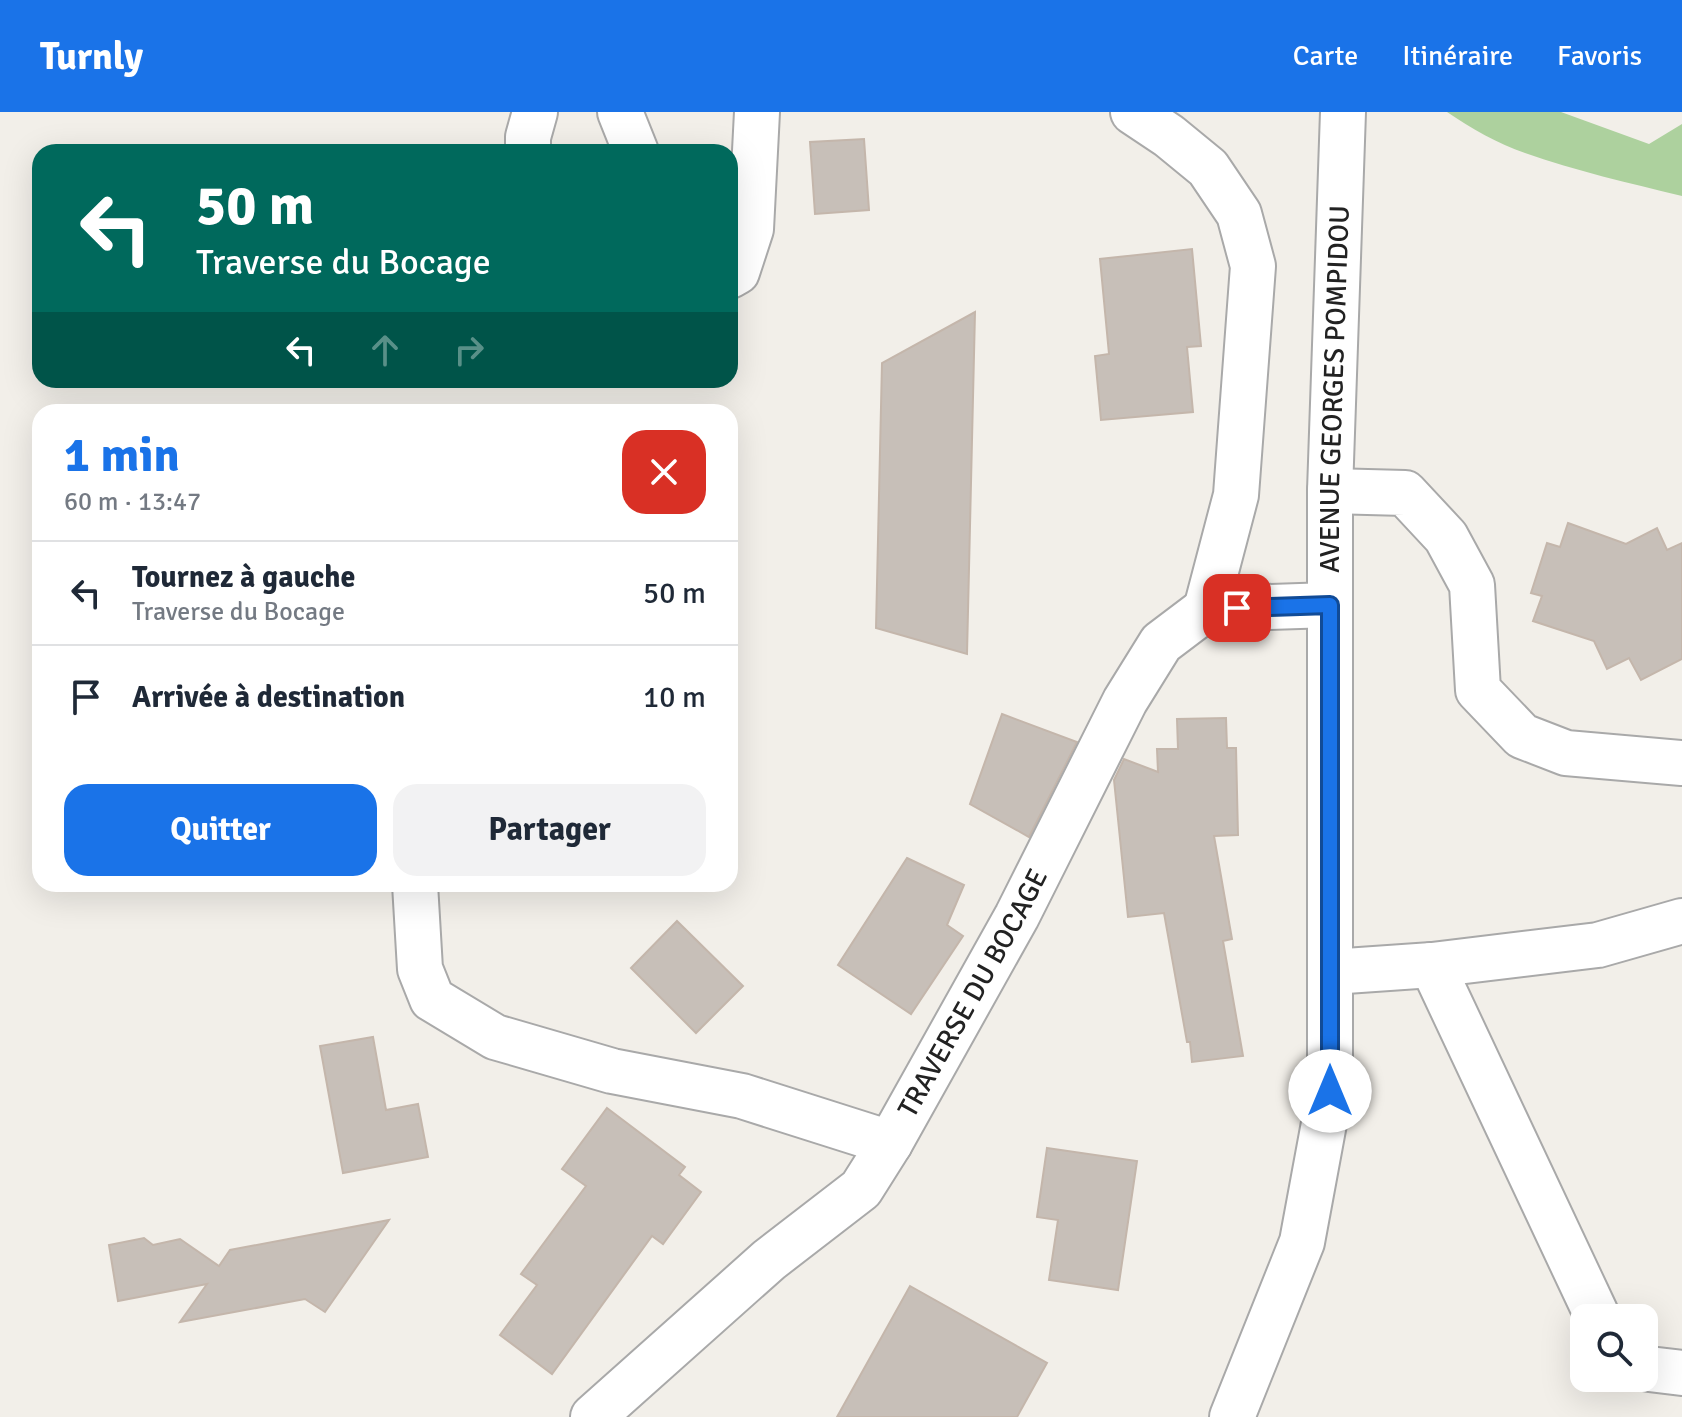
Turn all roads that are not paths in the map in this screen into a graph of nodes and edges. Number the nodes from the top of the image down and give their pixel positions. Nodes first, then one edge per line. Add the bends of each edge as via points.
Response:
1 (535, 112) edge
2 (620, 112) edge
3 (757, 112) edge
4 (1133, 112) edge
5 (1343, 112) edge
6 (528, 144) edge
7 (633, 144) edge
8 (738, 269) edge
9 (1330, 491) junction
10 (1330, 605) junction
11 (1206, 609) junction
12 (1682, 763) edge
13 (415, 892) edge
14 (1682, 921) edge
15 (1432, 965) junction
16 (1331, 972) junction
17 (890, 1143) junction
18 (1591, 1304) edge
19 (1658, 1370) edge
20 (1682, 1373) edge
21 (593, 1417) edge
22 (1232, 1417) edge

1 - 6 street
2 - 7 street
3 - 8 street via 751,229
4 - 11 street via 1208,168 1239,214 1253,266 1236,495
5 - 9 street, AVENUE GEORGES POMPIDOU
9 - 10 street, AVENUE GEORGES POMPIDOU
9 - 12 street via 1405,493 1446,537 1472,585 1478,690 1522,736 1566,753
10 - 11 street
10 - 16 street, AVENUE GEORGES POMPIDOU
11 - 17 street, TRAVERSE DU BOCAGE via 1161,643 1125,701 1017,916
13 - 17 street via 420,969 432,999 495,1037 612,1071 742,1096
14 - 15 street via 1598,945
15 - 16 street
15 - 18 street
16 - 22 street, AVENUE GEORGES POMPIDOU via 1330,1091 1302,1242
17 - 21 street, TRAVERSE DU BOCAGE via 861,1189 769,1260
19 - 20 street

